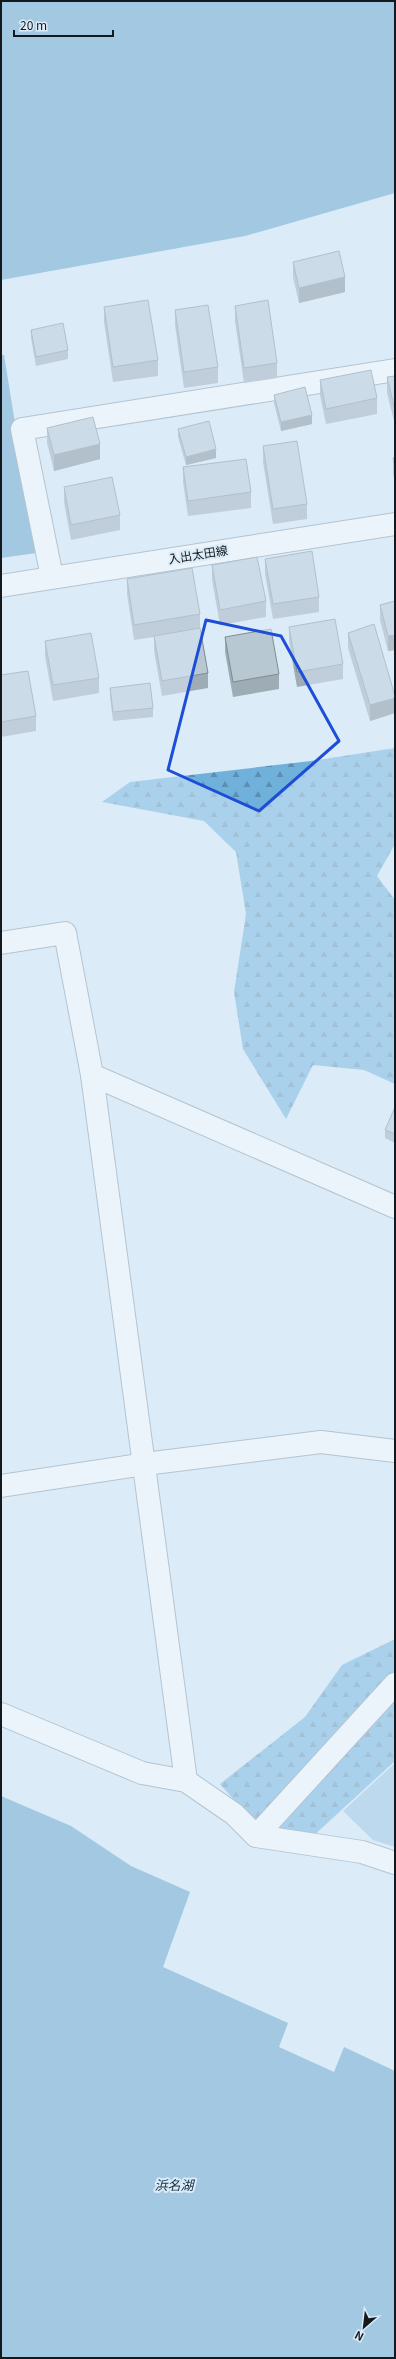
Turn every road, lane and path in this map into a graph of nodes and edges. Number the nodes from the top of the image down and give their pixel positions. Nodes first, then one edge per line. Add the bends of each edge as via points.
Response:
1 (395, 370) edge
2 (395, 524) edge
3 (52, 577) junction
4 (1, 586) edge
5 (1, 943) edge
6 (92, 1076) junction
7 (395, 1208) edge
8 (395, 1451) edge
9 (145, 1464) junction
10 (1, 1486) edge
11 (395, 1684) edge
12 (1, 1714) edge
13 (186, 1781) junction
14 (256, 1836) junction
15 (395, 1863) edge

1 - 3 street via 22,429
2 - 3 street, 入出太田線
3 - 4 street, 入出太田線
5 - 6 street via 65,933
6 - 7 street
6 - 9 street
8 - 9 street via 321,1442
9 - 10 street
9 - 13 street
11 - 14 street
12 - 13 street via 142,1773
13 - 14 street via 234,1814
14 - 15 street via 362,1852

